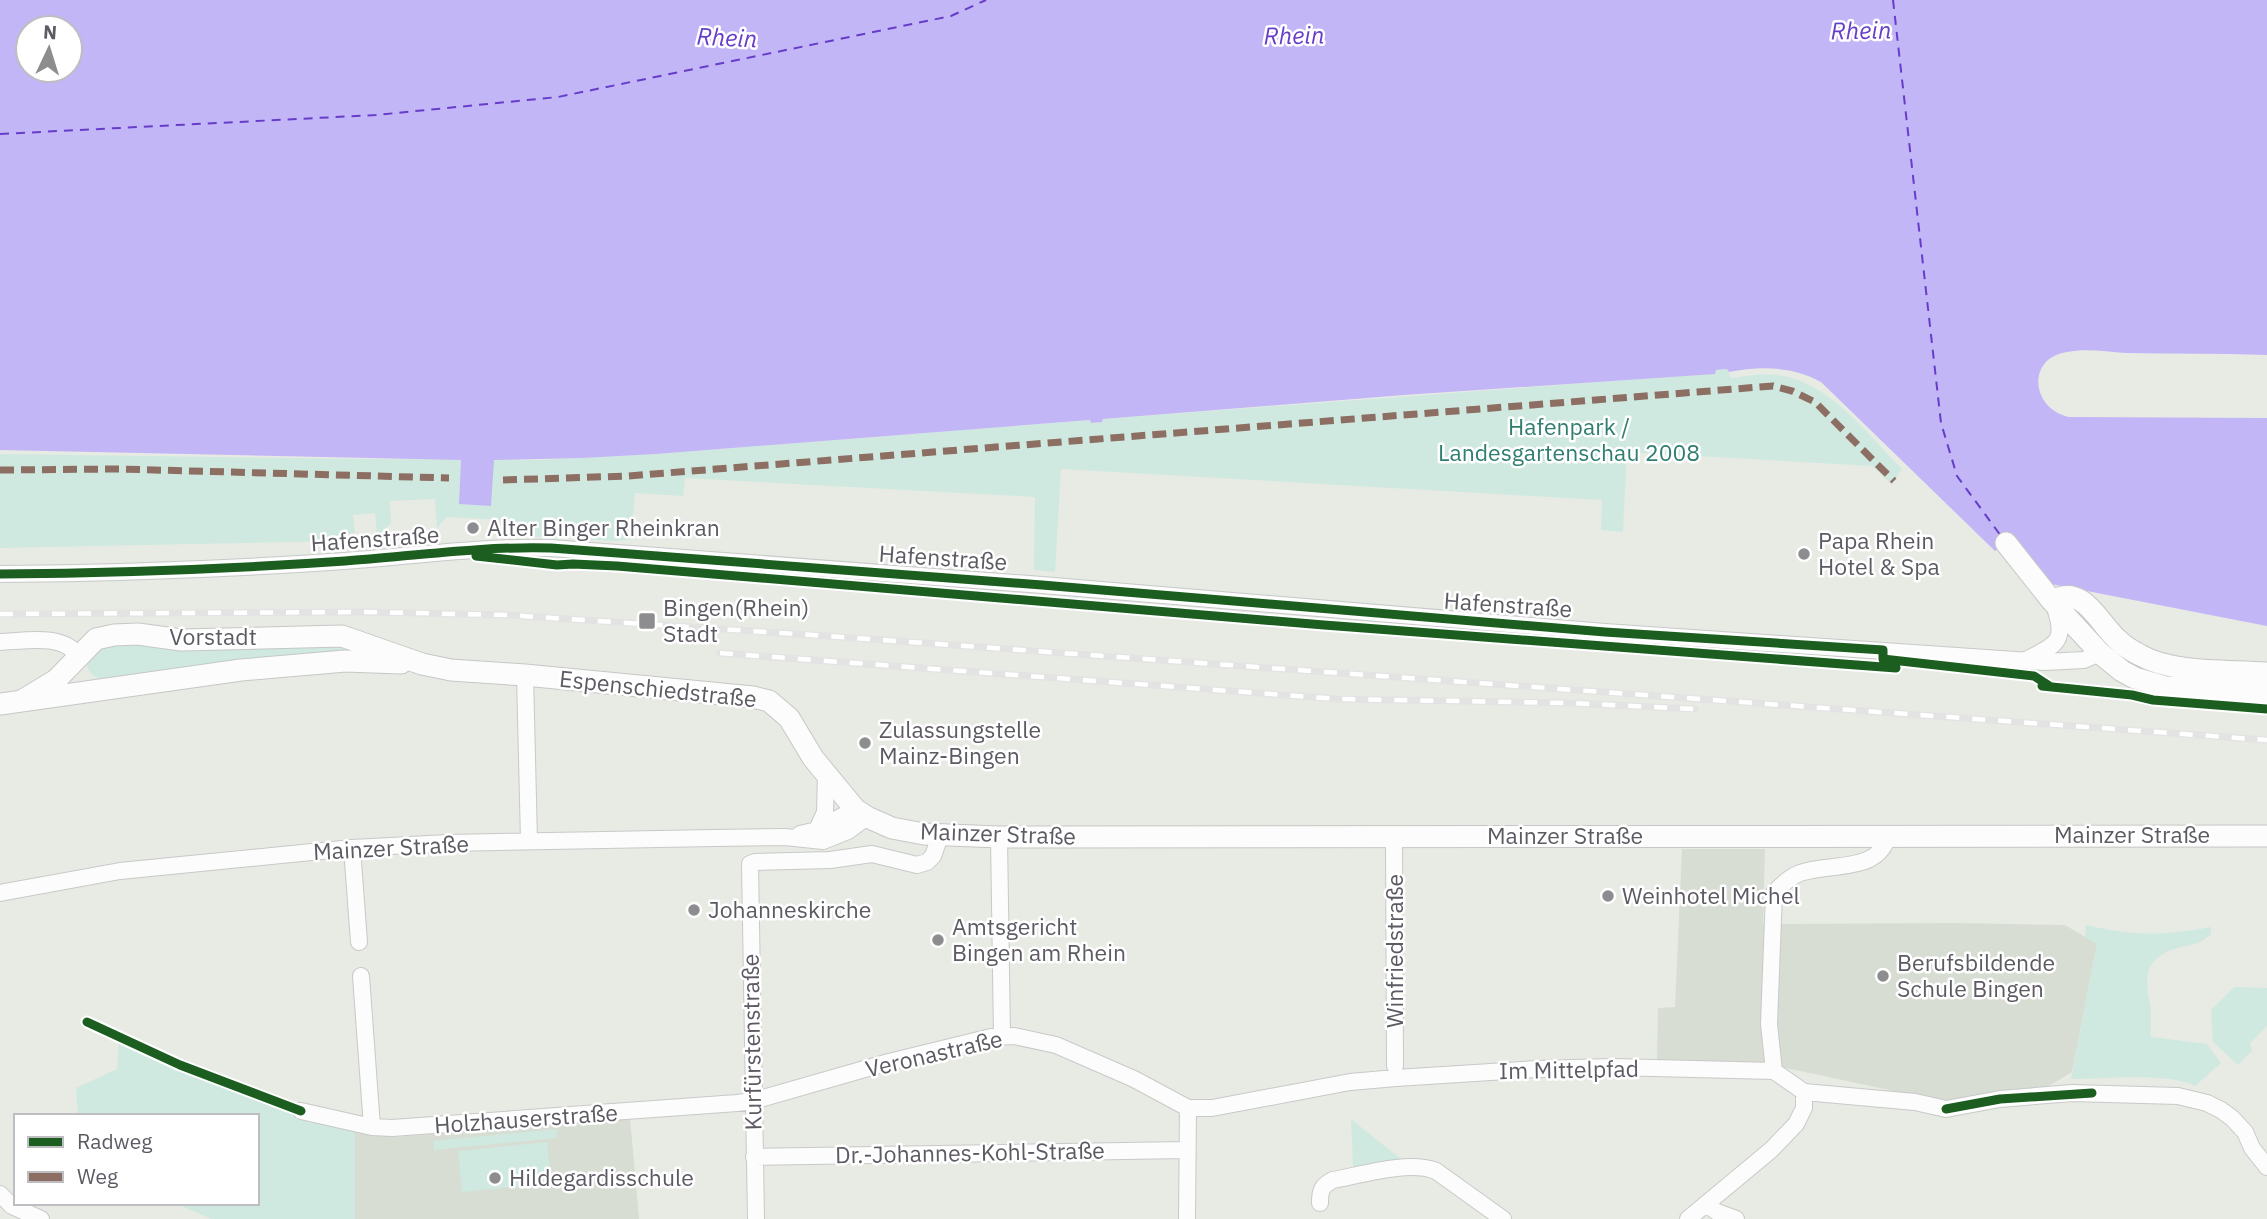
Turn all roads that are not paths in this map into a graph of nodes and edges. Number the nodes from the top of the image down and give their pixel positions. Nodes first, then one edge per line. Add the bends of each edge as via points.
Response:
1 (2006, 543) dead end
2 (0, 574) edge
3 (2052, 601) junction
4 (342, 636) junction
5 (0, 642) edge
6 (2100, 653) junction
7 (78, 656) junction
8 (2026, 660) junction
9 (345, 661) junction
10 (422, 664) junction
11 (451, 670) joint
12 (2267, 673) edge
13 (525, 675) junction
14 (104, 689) junction
15 (2267, 694) edge
16 (23, 700) junction
17 (0, 704) edge
18 (826, 773) junction
19 (861, 813) junction
20 (817, 830) junction
21 (940, 835) junction
22 (1888, 835) junction
23 (1394, 836) junction
24 (2267, 836) edge
25 (785, 837) junction
26 (999, 837) junction
27 (529, 841) junction
28 (352, 848) junction
29 (0, 893) edge
30 (359, 942) dead end
31 (361, 976) dead end
32 (1002, 1036) junction
33 (1395, 1066) dead end
34 (1774, 1071) junction
35 (1804, 1092) junction
36 (753, 1101) junction
37 (1188, 1108) junction
38 (301, 1111) dead end
39 (372, 1127) junction
40 (1186, 1150) junction
41 (754, 1157) junction
42 (2267, 1167) edge
43 (0, 1194) edge
44 (1320, 1203) dead end
45 (1706, 1204) junction
46 (41, 1219) edge
47 (756, 1219) edge
48 (1187, 1219) edge
49 (1503, 1219) edge
50 (1688, 1219) edge
51 (1736, 1219) edge

1 - 3 main road
2 - 8 street, Hafenstraße via 127,572 506,547 551,548 1605,632
3 - 6 main road
3 - 8 street via 2061,627 2059,637 2053,646
3 - 12 main road via 2061,596 2084,600 2118,641 2151,660 2177,667
4 - 7 main road, Vorstadt via 181,640 114,635 96,639
4 - 9 main road via 351,652
4 - 10 main road, Vorstadt
5 - 7 street via 63,643
6 - 8 street, Hafenstraße via 2084,660
6 - 15 main road via 2122,671 2150,684
7 - 14 main road via 78,676 86,685
7 - 16 main road, Vorstadt via 56,680
9 - 10 main road, Vorstadt
9 - 14 main road, Vorstadt
10 - 11 main road, Vorstadt
11 - 13 main road, Espenschiedstraße
13 - 18 main road, Espenschiedstraße via 769,701 789,718
13 - 27 street
14 - 16 main road, Vorstadt
16 - 17 main road, Vorstadt
18 - 19 main road, Espenschiedstraße
18 - 20 street via 825,812
19 - 20 street, Mainzer Straße
19 - 21 main road, Mainzer Straße via 892,828
19 - 25 street, Mainzer Straße via 848,831 823,841
20 - 25 street, Mainzer Straße
21 - 26 main road, Mainzer Straße
21 - 36 street, Kurfürstenstraße via 933,856 917,864 873,854 750,864
22 - 23 main road, Mainzer Straße
22 - 24 main road, Mainzer Straße
22 - 34 street via 1886,845 1871,860 1800,873 1774,893 1769,1024
23 - 26 main road, Mainzer Straße
23 - 33 street, Winfriedstraße
25 - 27 street, Mainzer Straße
26 - 32 street
27 - 28 street, Mainzer Straße
28 - 29 street, Mainzer Straße via 120,871
28 - 30 street
31 - 39 street
32 - 36 street, Veronastraße
32 - 37 street, Veronastraße via 1056,1045
34 - 35 street
34 - 37 street, Im Mittelpfad via 1537,1069 1350,1083 1212,1108
35 - 42 street via 1946,1109 2072,1093 2178,1096 2232,1118
35 - 45 street via 1804,1108 1796,1124
36 - 39 street, Holzhauserstraße
36 - 41 street, Kurfürstenstraße
37 - 40 street
38 - 39 street, Holzhauserstraße
40 - 41 street, Dr.-Johannes-Kohl-Straße
40 - 48 street
41 - 47 street, Kurfürstenstraße
43 - 46 street via 12,1206
44 - 49 street via 1320,1191 1333,1180 1427,1167
45 - 50 street
45 - 51 street

